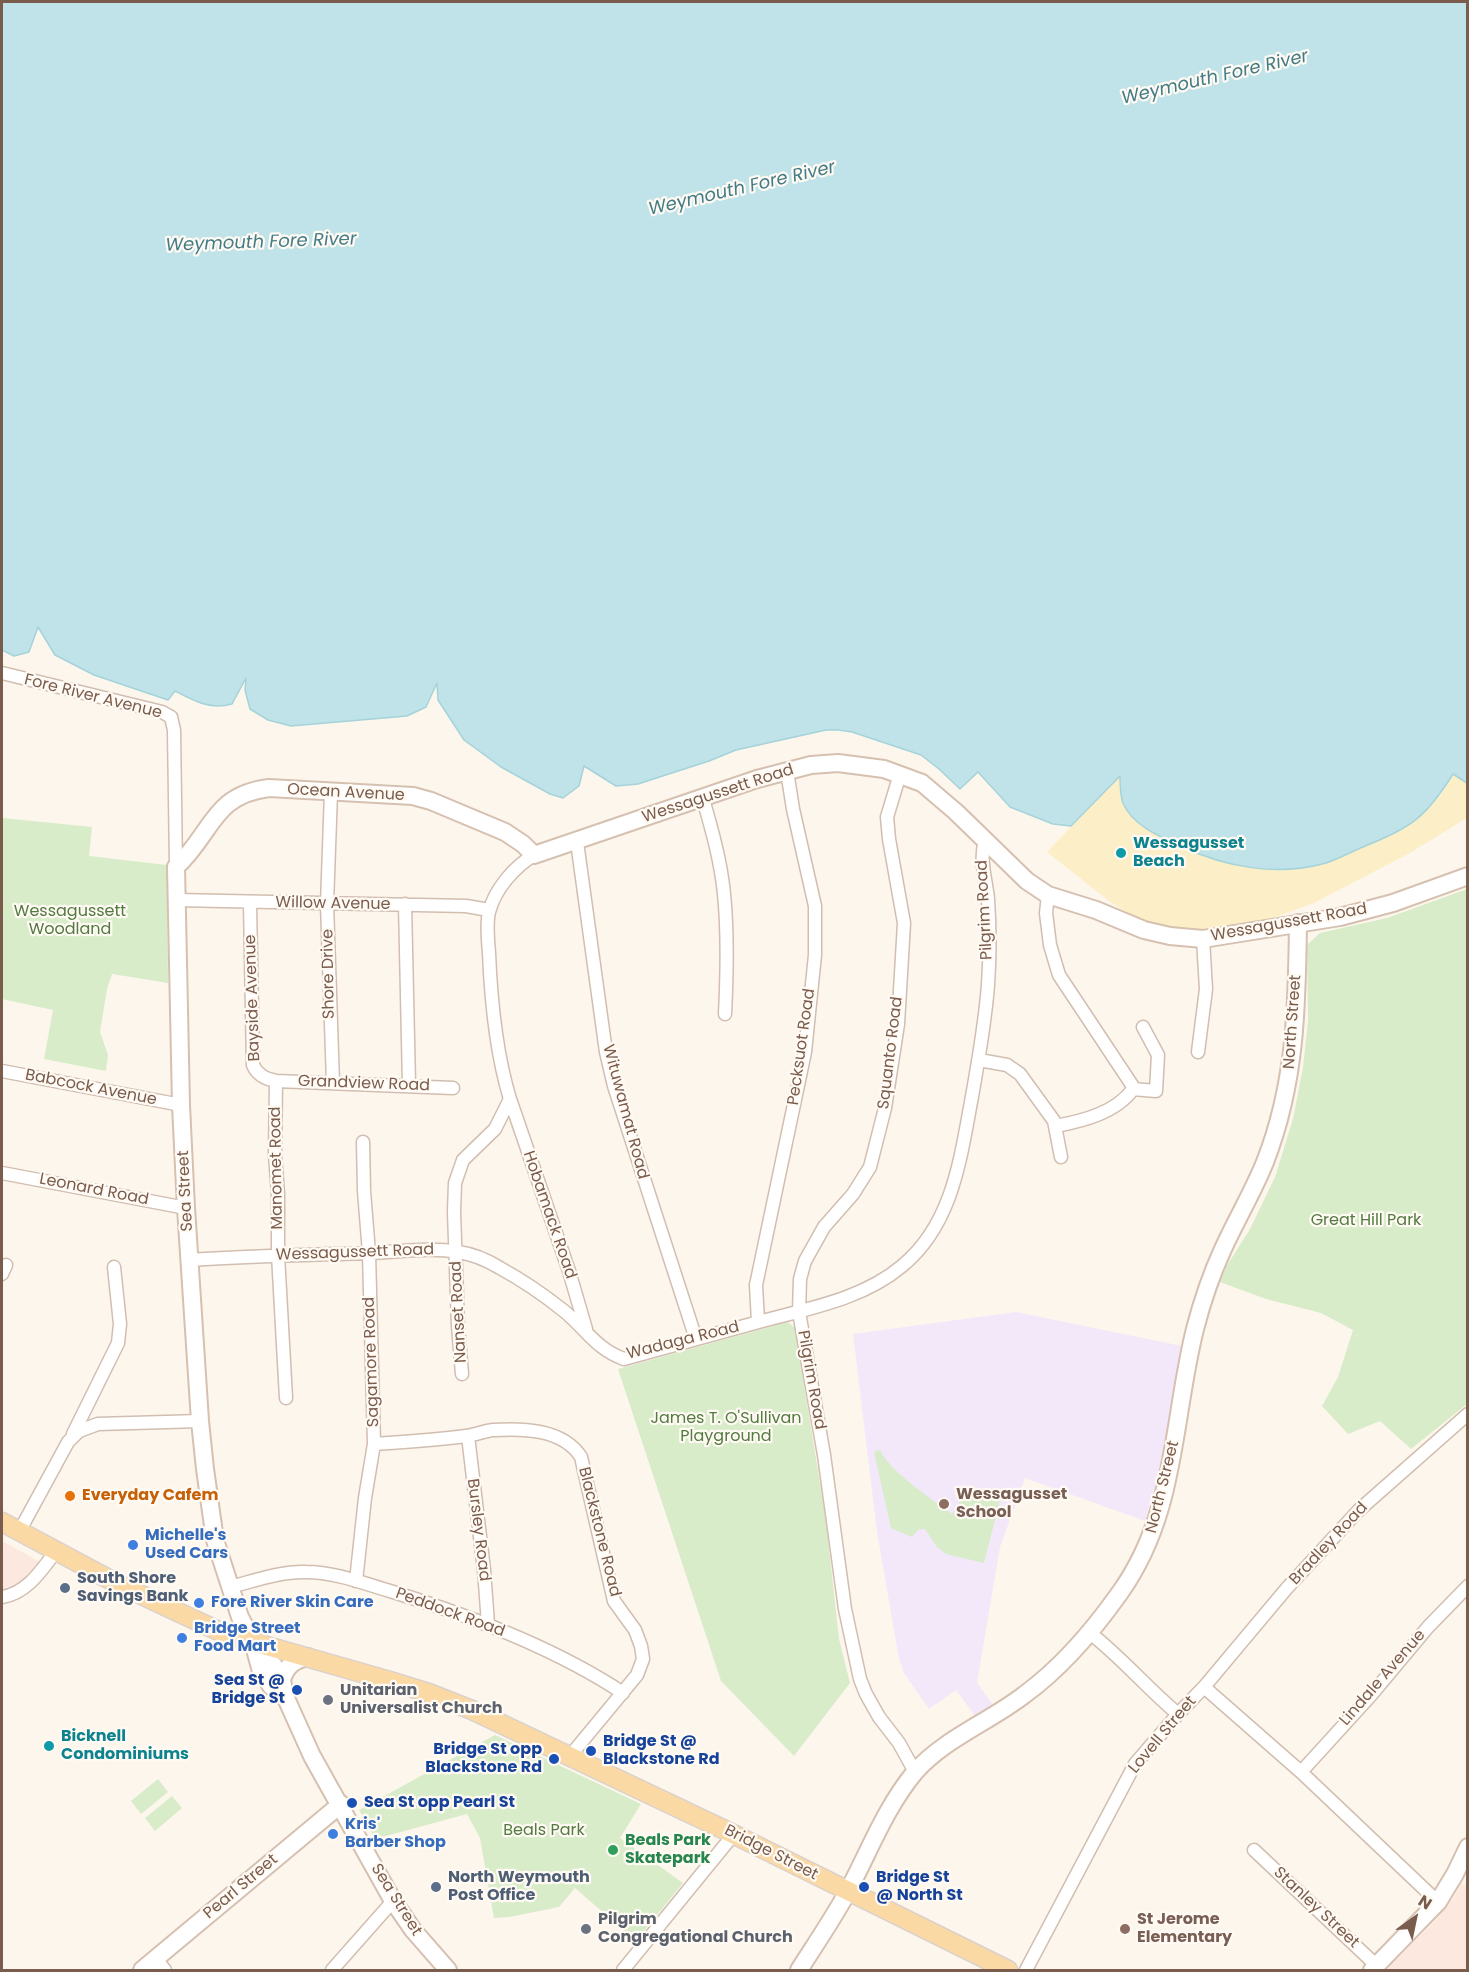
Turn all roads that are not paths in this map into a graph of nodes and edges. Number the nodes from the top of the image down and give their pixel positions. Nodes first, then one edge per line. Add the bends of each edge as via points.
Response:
1 (4, 677) edge
2 (174, 730) joint
3 (787, 771) junction
4 (900, 774) junction
5 (332, 792) junction
6 (704, 799) junction
7 (985, 841) junction
8 (577, 842) junction
9 (534, 855) junction
10 (176, 867) junction
11 (1467, 876) edge
12 (1048, 896) junction
13 (176, 900) junction
14 (250, 903) junction
15 (327, 904) junction
16 (405, 904) junction
17 (489, 910) junction
18 (1298, 923) junction
19 (1203, 939) junction
20 (725, 1014) dead end
21 (1143, 1027) dead end
22 (1198, 1052) dead end
23 (979, 1060) junction
24 (2, 1071) edge
25 (276, 1081) junction
26 (333, 1083) junction
27 (409, 1085) junction
28 (453, 1088) dead end
29 (1133, 1089) junction
30 (510, 1100) junction
31 (181, 1105) junction
32 (1056, 1126) junction
33 (495, 1129) junction
34 (521, 1136) junction
35 (363, 1142) dead end
36 (1061, 1157) dead end
37 (2, 1173) edge
38 (186, 1208) junction
39 (455, 1251) junction
40 (369, 1253) junction
41 (278, 1254) junction
42 (189, 1260) junction
43 (114, 1267) dead end
44 (799, 1312) junction
45 (758, 1322) junction
46 (586, 1330) junction
47 (696, 1339) junction
48 (462, 1374) dead end
49 (286, 1398) dead end
50 (1467, 1414) edge
51 (200, 1421) junction
52 (468, 1436) junction
53 (71, 1438) junction
54 (374, 1444) junction
55 (2, 1522) edge
56 (19, 1532) junction
57 (56, 1551) junction
58 (356, 1581) junction
59 (1467, 1586) edge
60 (230, 1587) junction
61 (2, 1597) edge
62 (488, 1624) junction
63 (1090, 1633) junction
64 (253, 1642) junction
65 (308, 1657) junction
66 (284, 1688) junction
67 (1204, 1688) junction
68 (623, 1693) junction
69 (1178, 1714) junction
70 (570, 1756) junction
71 (915, 1772) junction
72 (1301, 1772) junction
73 (341, 1804) junction
74 (734, 1834) junction
75 (1467, 1847) edge
76 (1254, 1850) dead end
77 (848, 1891) junction
78 (393, 1901) junction
79 (1438, 1902) junction
80 (160, 1965) edge
81 (1375, 1968) edge
82 (142, 1971) edge
83 (332, 1971) edge
84 (448, 1971) edge
85 (622, 1971) edge
86 (799, 1971) edge
87 (1008, 1971) edge
88 (1026, 1971) edge

1 - 2 street, Fore River Avenue via 162,712 173,721
2 - 10 street, Sea Street
3 - 4 street, Wessagussett Road via 838,763
3 - 6 street, Wessagussett Road
3 - 45 street, Pecksuot Road via 815,906 815,955 805,1052 756,1285
4 - 7 street, Wessagussett Road via 930,789
4 - 44 street, Squanto Road via 888,817 904,923 898,1024 885,1108 870,1167 824,1227 805,1261
5 - 9 street, Ocean Avenue via 413,796 431,801 505,832
5 - 10 street, Ocean Avenue via 269,788 241,795 228,802
5 - 15 street, Shore Drive
6 - 8 street, Wessagussett Road
6 - 20 street via 724,892
7 - 12 street, Wessagussett Road
7 - 23 street, Pilgrim Road via 982,860 988,897 989,959
8 - 9 street, Wessagussett Road
8 - 47 street, Wituwamat Road via 614,1086
9 - 17 street, Wessagussett Road via 512,871
10 - 13 street, Sea Street
11 - 18 street, Wessagussett Road via 1393,903
12 - 19 street, Wessagussett Road via 1157,934
12 - 29 street via 1050,945 1059,975
13 - 14 street, Willow Avenue
13 - 31 street, Sea Street
14 - 15 street, Willow Avenue
14 - 25 street, Bayside Avenue via 253,1065 261,1076
15 - 16 street, Willow Avenue
15 - 26 street, Shore Drive
16 - 17 street, Willow Avenue
16 - 27 street
17 - 30 street, Wessagussett Road via 490,978 502,1072
18 - 19 street, Wessagussett Road
18 - 63 street, North Street via 1294,1046 1279,1120 1260,1174 1222,1251 1196,1327 1156,1524 1142,1560
19 - 22 street via 1206,990
21 - 29 street via 1158,1055 1156,1091
23 - 32 street via 1016,1070
23 - 44 street, Pilgrim Road via 959,1169 930,1236 904,1265 887,1277 855,1293
24 - 31 street, Babcock Avenue
25 - 26 street, Grandview Road
25 - 41 street, Manomet Road
26 - 27 street, Grandview Road
27 - 28 street, Grandview Road
29 - 32 street via 1102,1113
30 - 33 street, Wessagussett Road
30 - 34 street, Hobamack Road
31 - 38 street, Sea Street
32 - 36 street
33 - 34 street
33 - 39 street, Wessagussett Road via 470,1152 458,1172 454,1193
34 - 46 street, Hobamack Road
35 - 40 street, Sagamore Road
37 - 38 street, Leonard Road
38 - 42 street, Sea Street
39 - 40 street, Wessagussett Road
39 - 46 street, Wadaga Road via 498,1267
39 - 48 street, Nanset Road
40 - 41 street, Wessagussett Road
40 - 54 street, Sagamore Road
41 - 42 street, Wessagussett Road
41 - 49 street, Manomet Road
42 - 51 street, Sea Street
43 - 53 street via 118,1343
44 - 45 street, Wadaga Road
44 - 71 street, Pilgrim Road via 824,1455 844,1608 860,1679
45 - 47 street, Wadaga Road
46 - 47 street, Wadaga Road via 598,1345 624,1359
50 - 67 street, Bradley Road via 1359,1510 1287,1588
51 - 53 street via 98,1424 87,1426
51 - 60 street, Sea Street via 215,1540
52 - 54 street, Blackstone Road
52 - 62 street, Bursley Road
52 - 68 street, Blackstone Road via 492,1430 548,1433 574,1447 581,1457 614,1601 635,1630 643,1659 638,1675
53 - 56 street
54 - 58 street, Sagamore Road
55 - 56 main road, Bridge Street
56 - 57 main road, Bridge Street
57 - 61 street via 29,1584
57 - 64 main road, Bridge Street via 225,1634
58 - 60 street, Peddock Road via 293,1572
58 - 62 street, Peddock Road
59 - 72 street, Lindale Avenue
60 - 64 street, Sea Street
62 - 68 street, Peddock Road via 576,1665
63 - 69 street
63 - 71 street, North Street via 1025,1695 932,1755
64 - 65 main road, Bridge Street
64 - 66 street, Sea Street via 265,1678 271,1686
65 - 66 street via 291,1664 284,1672
65 - 70 main road, Bridge Street via 429,1693
66 - 73 street, Sea Street via 317,1765
67 - 69 street, Lovell Street
67 - 72 street, Lovell Street
68 - 70 street, Blackstone Road
69 - 88 street, Lovell Street via 1135,1764
70 - 74 main road, Bridge Street
71 - 77 street, North Street via 874,1835
72 - 79 street, Lovell Street
73 - 78 street, Sea Street
73 - 80 street, Pearl Street
74 - 77 main road, Bridge Street
74 - 85 street
75 - 79 street
76 - 81 street, Stanley Street
77 - 86 street, North Street
77 - 87 main road, Bridge Street
78 - 83 street
78 - 84 street, Sea Street
79 - 81 street
80 - 82 street, Pearl Street

